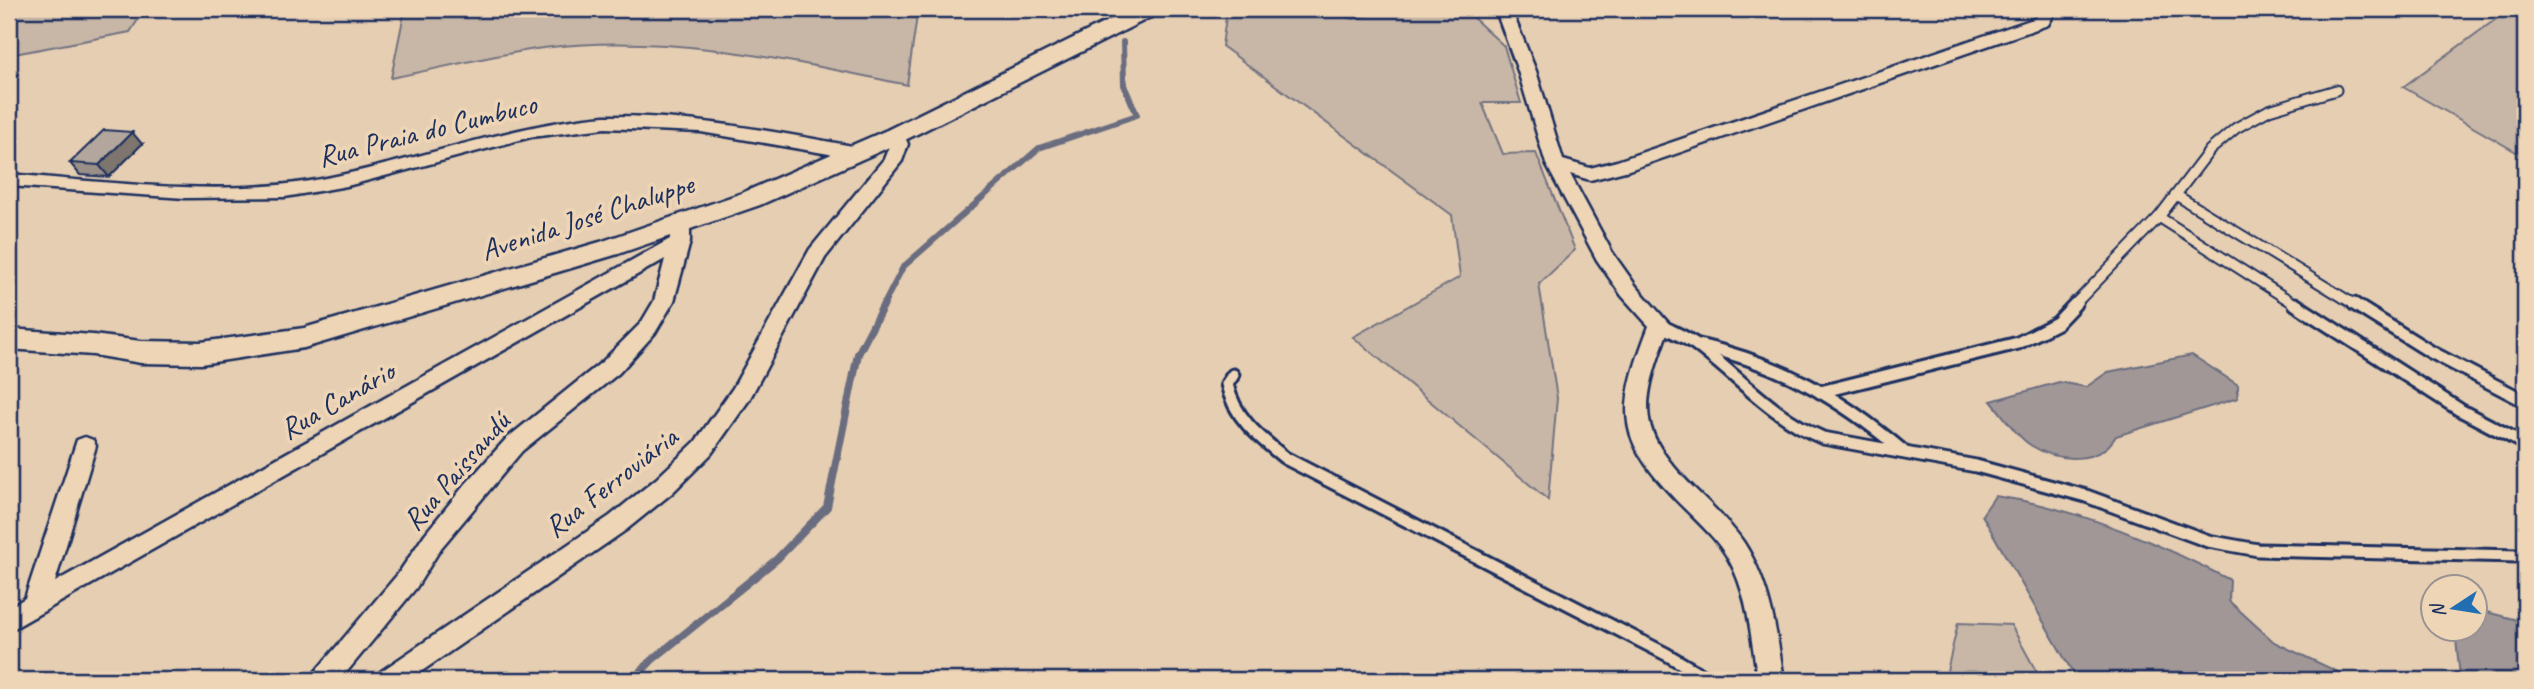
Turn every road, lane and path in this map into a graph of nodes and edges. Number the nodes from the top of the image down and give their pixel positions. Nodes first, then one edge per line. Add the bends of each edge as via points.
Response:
1 (1149, 9) edge
2 (2049, 9) edge
3 (1509, 10) edge
4 (2336, 90) dead end
5 (896, 135) junction
6 (858, 153) junction
7 (1555, 164) junction
8 (9, 180) edge
9 (2176, 195) junction
10 (2159, 217) junction
11 (680, 233) junction
12 (1660, 325) junction
13 (9, 340) edge
14 (1696, 344) junction
15 (1233, 374) dead end
16 (1820, 392) junction
17 (2525, 401) edge
18 (2525, 444) edge
19 (85, 446) dead end
20 (1905, 453) junction
21 (2519, 556) dead end
22 (36, 603) junction
23 (9, 620) edge
24 (324, 680) edge
25 (389, 680) edge
26 (1710, 680) edge
27 (1771, 680) edge

1 - 5 street, Avenida José Chaluppe
2 - 7 street via 2042,21 1622,166 1590,174
3 - 7 street
4 - 9 lane via 2269,110 2236,128 2210,150
5 - 6 street, Avenida José Chaluppe
5 - 25 street, Rua Ferroviária via 899,144 893,161 817,254 741,394 703,448 618,523
6 - 8 street, Rua Praia do Cumbuco via 708,128 606,122 558,126 366,176 251,194
6 - 11 street, Avenida José Chaluppe
7 - 12 street via 1604,255
9 - 10 lane
9 - 17 lane via 2431,352
10 - 16 lane via 2057,323 2018,343
10 - 18 lane via 2460,411
11 - 13 street, Avenida José Chaluppe via 609,248 331,330 264,345 141,352
11 - 22 street, Rua Canário via 130,554
11 - 24 street, Rua Paissandú via 664,301 648,328 611,368 514,445
12 - 14 lane
12 - 27 street via 1640,380 1635,413 1644,440 1663,471 1725,536 1742,561 1755,597
14 - 16 lane via 1745,356
14 - 20 lane via 1797,427 1823,438
15 - 26 lane via 1227,384 1233,407 1250,429 1285,458
16 - 20 lane via 1866,420
19 - 22 street
20 - 21 lane via 1976,466 2086,496 2230,547
22 - 23 street, Rua Canário

